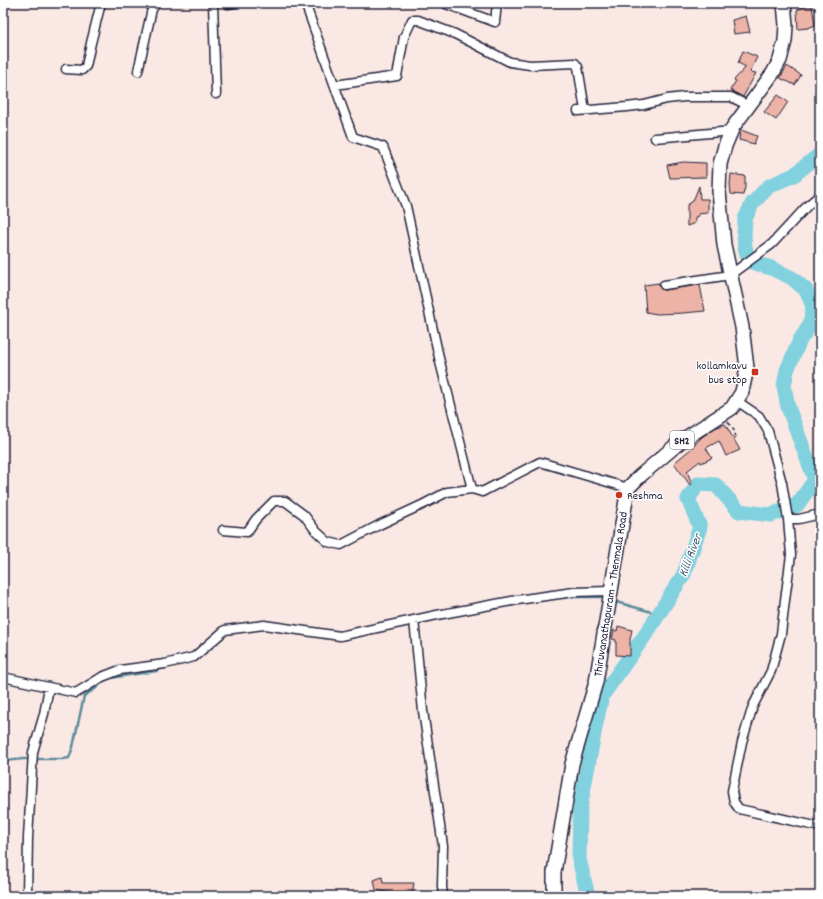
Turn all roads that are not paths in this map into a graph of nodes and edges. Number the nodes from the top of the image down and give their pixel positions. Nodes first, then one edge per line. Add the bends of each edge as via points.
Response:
1 (101, 3) edge
2 (157, 3) edge
3 (213, 3) edge
4 (226, 3) edge
5 (235, 3) edge
6 (305, 3) edge
7 (497, 3) edge
8 (784, 3) edge
9 (446, 4) dead end
10 (66, 69) dead end
11 (138, 71) dead end
12 (335, 85) junction
13 (216, 94) dead end
14 (749, 106) junction
15 (732, 131) junction
16 (656, 138) dead end
17 (820, 195) edge
18 (731, 275) junction
19 (664, 285) dead end
20 (737, 401) junction
21 (628, 488) junction
22 (472, 489) junction
23 (820, 515) edge
24 (788, 519) junction
25 (223, 530) dead end
26 (610, 591) junction
27 (414, 620) junction
28 (3, 677) edge
29 (48, 687) junction
30 (820, 827) edge
31 (27, 896) edge
32 (443, 896) edge
33 (554, 896) edge

1 - 10 street via 86,66 82,70
2 - 11 street via 152,9
3 - 13 street
4 - 5 street
6 - 12 street
7 - 9 street via 495,22
8 - 14 main road, SH2 via 785,41 780,60
12 - 14 street via 397,76 404,37 412,20 418,20 455,34 510,62 530,65 575,62 578,67 582,110 644,105 684,97 730,97
12 - 22 street via 353,137 383,147 406,206 440,362
14 - 15 main road, SH2
15 - 16 street
15 - 18 main road, SH2 via 720,164 719,191 724,245
17 - 18 street via 772,244
18 - 19 street
18 - 20 main road, SH2 via 742,327 747,368 742,392
20 - 21 main road, SH2 via 732,408 681,441
20 - 24 street via 759,416 768,431 782,483
21 - 22 street via 540,462 482,492
21 - 26 main road, Thiruvanathapuram - Thenmala Road
22 - 25 street via 447,492 341,545 328,542 304,515 285,501 274,501 247,532
23 - 24 street
24 - 30 street via 791,555 781,634 771,671 753,706 742,742 732,791 734,802 739,809
26 - 27 street via 574,592 517,600
26 - 33 main road, Thiruvanathapuram - Thenmala Road via 596,682 572,764 554,872
27 - 29 street via 340,636 264,625 225,630 194,657 120,670 102,677 76,693
27 - 32 street via 423,711 443,846
28 - 29 street
29 - 31 street via 44,714 33,752

